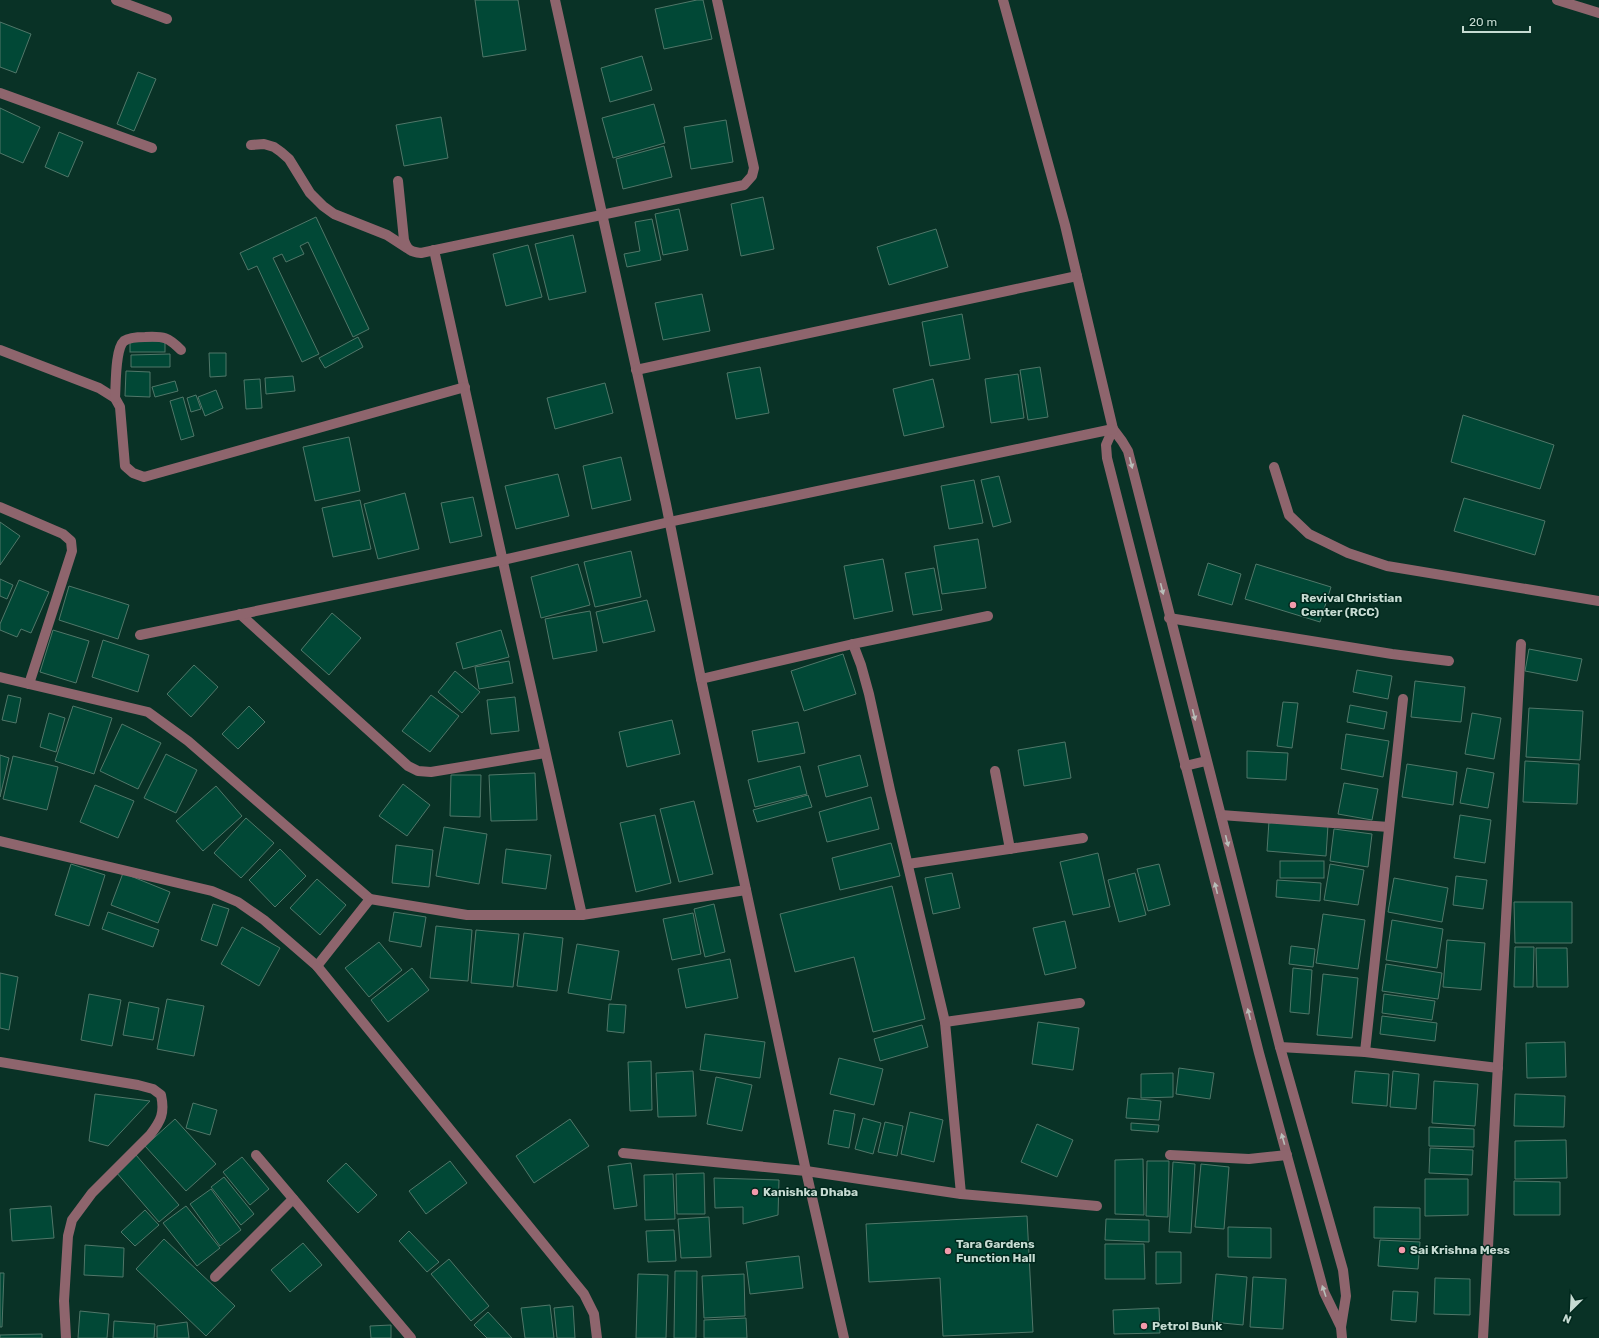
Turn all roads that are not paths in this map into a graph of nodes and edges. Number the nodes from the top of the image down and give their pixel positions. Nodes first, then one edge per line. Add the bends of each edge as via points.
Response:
1 (116, 0) edge
2 (555, 0) edge
3 (717, 0) edge
4 (1003, 0) edge
5 (1557, 0) edge
6 (1599, 14) edge
7 (167, 19) dead end
8 (0, 93) edge
9 (251, 145) dead end
10 (152, 148) dead end
11 (398, 181) dead end
12 (603, 214) junction
13 (406, 248) junction
14 (434, 250) junction
15 (1077, 276) junction
16 (0, 350) edge
17 (181, 350) dead end
18 (636, 370) junction
19 (465, 387) junction
20 (115, 398) junction
21 (1113, 429) junction
22 (1274, 467) dead end
23 (0, 507) edge
24 (669, 522) junction
25 (503, 560) junction
26 (1599, 601) edge
27 (240, 614) junction
28 (988, 616) dead end
29 (1169, 618) junction
30 (140, 635) dead end
31 (853, 644) junction
32 (1521, 644) dead end
33 (1449, 661) dead end
34 (0, 677) edge
35 (701, 679) junction
36 (29, 684) junction
37 (1403, 699) dead end
38 (544, 753) junction
39 (1206, 761) junction
40 (1185, 766) junction
41 (995, 771) dead end
42 (1221, 814) junction
43 (1389, 827) junction
44 (1083, 838) dead end
45 (0, 841) edge
46 (1010, 849) junction
47 (908, 864) junction
48 (746, 890) junction
49 (370, 899) junction
50 (582, 915) junction
51 (317, 966) junction
52 (1080, 1004) dead end
53 (945, 1022) junction
54 (1280, 1046) junction
55 (1365, 1052) junction
56 (0, 1062) edge
57 (1498, 1068) junction
58 (623, 1153) dead end
59 (256, 1155) dead end
60 (1170, 1155) dead end
61 (1288, 1155) junction
62 (806, 1171) junction
63 (961, 1194) junction
64 (293, 1199) junction
65 (1097, 1206) dead end
66 (215, 1276) dead end
67 (1341, 1327) junction
68 (66, 1338) edge
69 (411, 1338) edge
70 (597, 1338) edge
71 (844, 1338) edge
72 (1342, 1338) edge
73 (1483, 1338) edge

1 - 7 street
2 - 12 street
3 - 12 street via 754,168 752,176 744,185
4 - 15 street
5 - 6 street
8 - 10 street
9 - 13 street via 264,144 281,152 289,159 310,193 334,214 387,235
11 - 13 street
12 - 14 street
12 - 18 street
13 - 14 street via 421,253
14 - 19 street
15 - 18 street
15 - 21 street
16 - 20 street via 98,388
17 - 20 street via 165,337 126,340 120,345 118,354
18 - 24 street
19 - 20 street via 144,477 133,473 125,466 120,407
19 - 25 street
21 - 24 street
21 -> 29 street via 1128,451
21 - 40 street via 1106,445 1107,458
22 - 26 street via 1289,515 1309,534 1348,553 1387,566
23 - 36 street via 63,534 71,541 72,551
24 - 25 street
24 - 35 street
25 - 27 street
25 - 38 street
27 - 30 street
27 - 38 street via 408,766 418,771 431,772
28 - 31 street
29 - 33 street
29 -> 39 street
31 - 35 street
31 - 47 street via 869,694
32 - 57 street
34 - 36 street
35 - 48 street
36 - 49 street via 148,712 188,741
37 - 43 street
38 - 50 street
39 - 40 street
39 - 42 street
61 -> 40 street via 1259,1054
41 - 46 street
42 - 43 street
42 -> 54 street
43 - 55 street
44 - 46 street
45 - 51 street via 212,891 238,902 251,911
46 - 47 street
47 - 53 street
48 - 50 street
48 - 62 street
49 - 50 street via 467,915
49 - 51 street
51 - 70 street via 584,1294 594,1314
52 - 53 street
53 - 63 street
54 - 55 street
54 - 67 street via 1343,1270 1346,1296
55 - 57 street
56 - 68 street via 153,1089 161,1095 164,1106 158,1125 150,1135 92,1193 72,1220 68,1236 64,1301
57 - 73 street
58 - 62 street
59 - 64 street
60 - 61 street via 1249,1159
67 -> 61 street via 1324,1292
62 - 63 street
62 - 71 street
63 - 65 street
64 - 66 street
64 - 69 street
67 - 72 street

